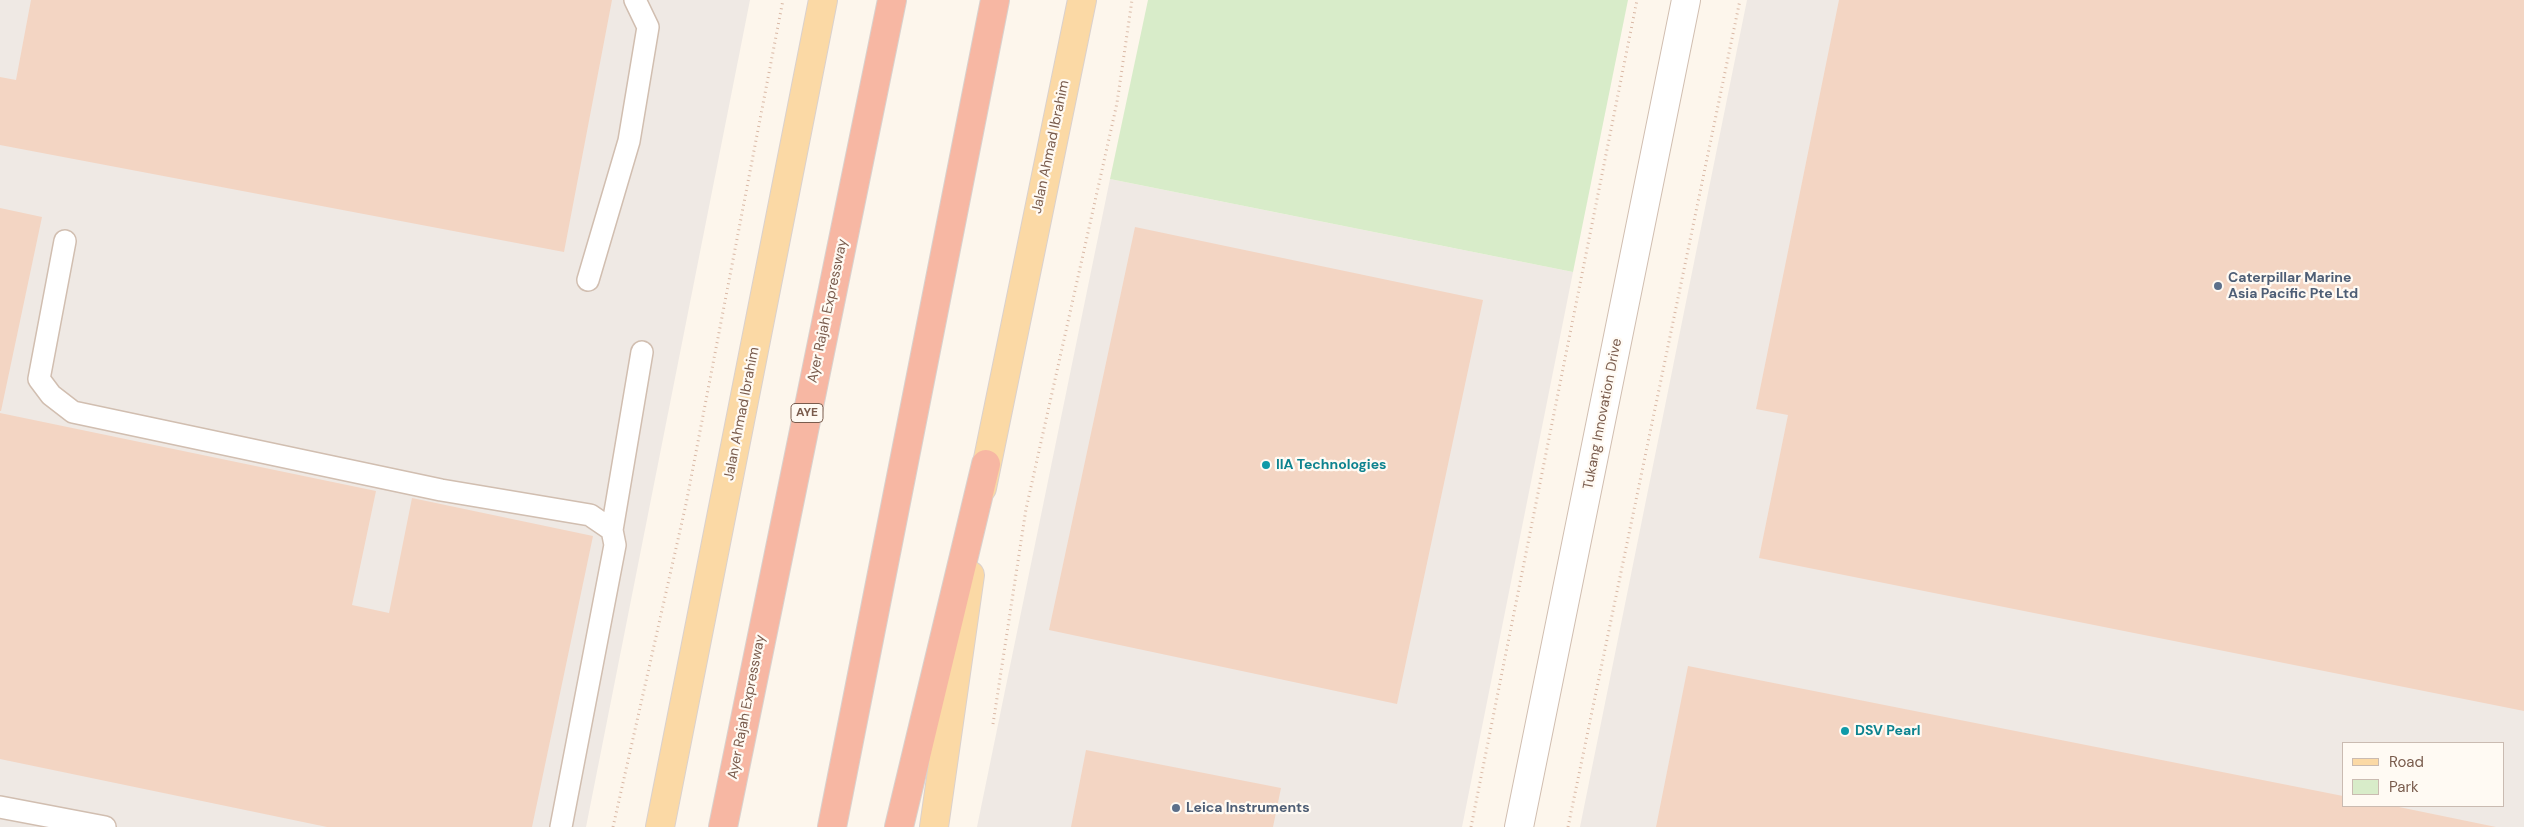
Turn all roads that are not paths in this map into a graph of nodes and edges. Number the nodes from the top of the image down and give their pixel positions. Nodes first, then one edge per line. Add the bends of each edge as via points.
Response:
1 (635, 0) edge
2 (823, 0) edge
3 (892, 0) edge
4 (996, 0) edge
5 (1082, 0) edge
6 (1686, 0) edge
7 (65, 240) dead end
8 (588, 280) dead end
9 (642, 352) dead end
10 (986, 464) junction
11 (612, 530) junction
12 (0, 807) edge
13 (105, 827) edge
14 (561, 827) edge
15 (660, 827) edge
16 (723, 827) edge
17 (832, 827) edge
18 (899, 827) edge
19 (934, 827) edge
20 (1519, 827) edge

1 - 8 lane via 648,27 630,141
2 - 15 main road, Jalan Ahmad Ibrahim
3 - 16 highway, Ayer Rajah Expressway / AYE
4 - 17 highway
5 - 10 main road, Jalan Ahmad Ibrahim
6 - 20 street, Tukang Innovation Drive
7 - 11 lane via 39,379 51,395 73,412 441,490 590,515
9 - 11 lane
10 - 18 highway
10 - 19 main road, Jalan Ahmad Ibrahim
11 - 14 lane via 615,546
12 - 13 lane

